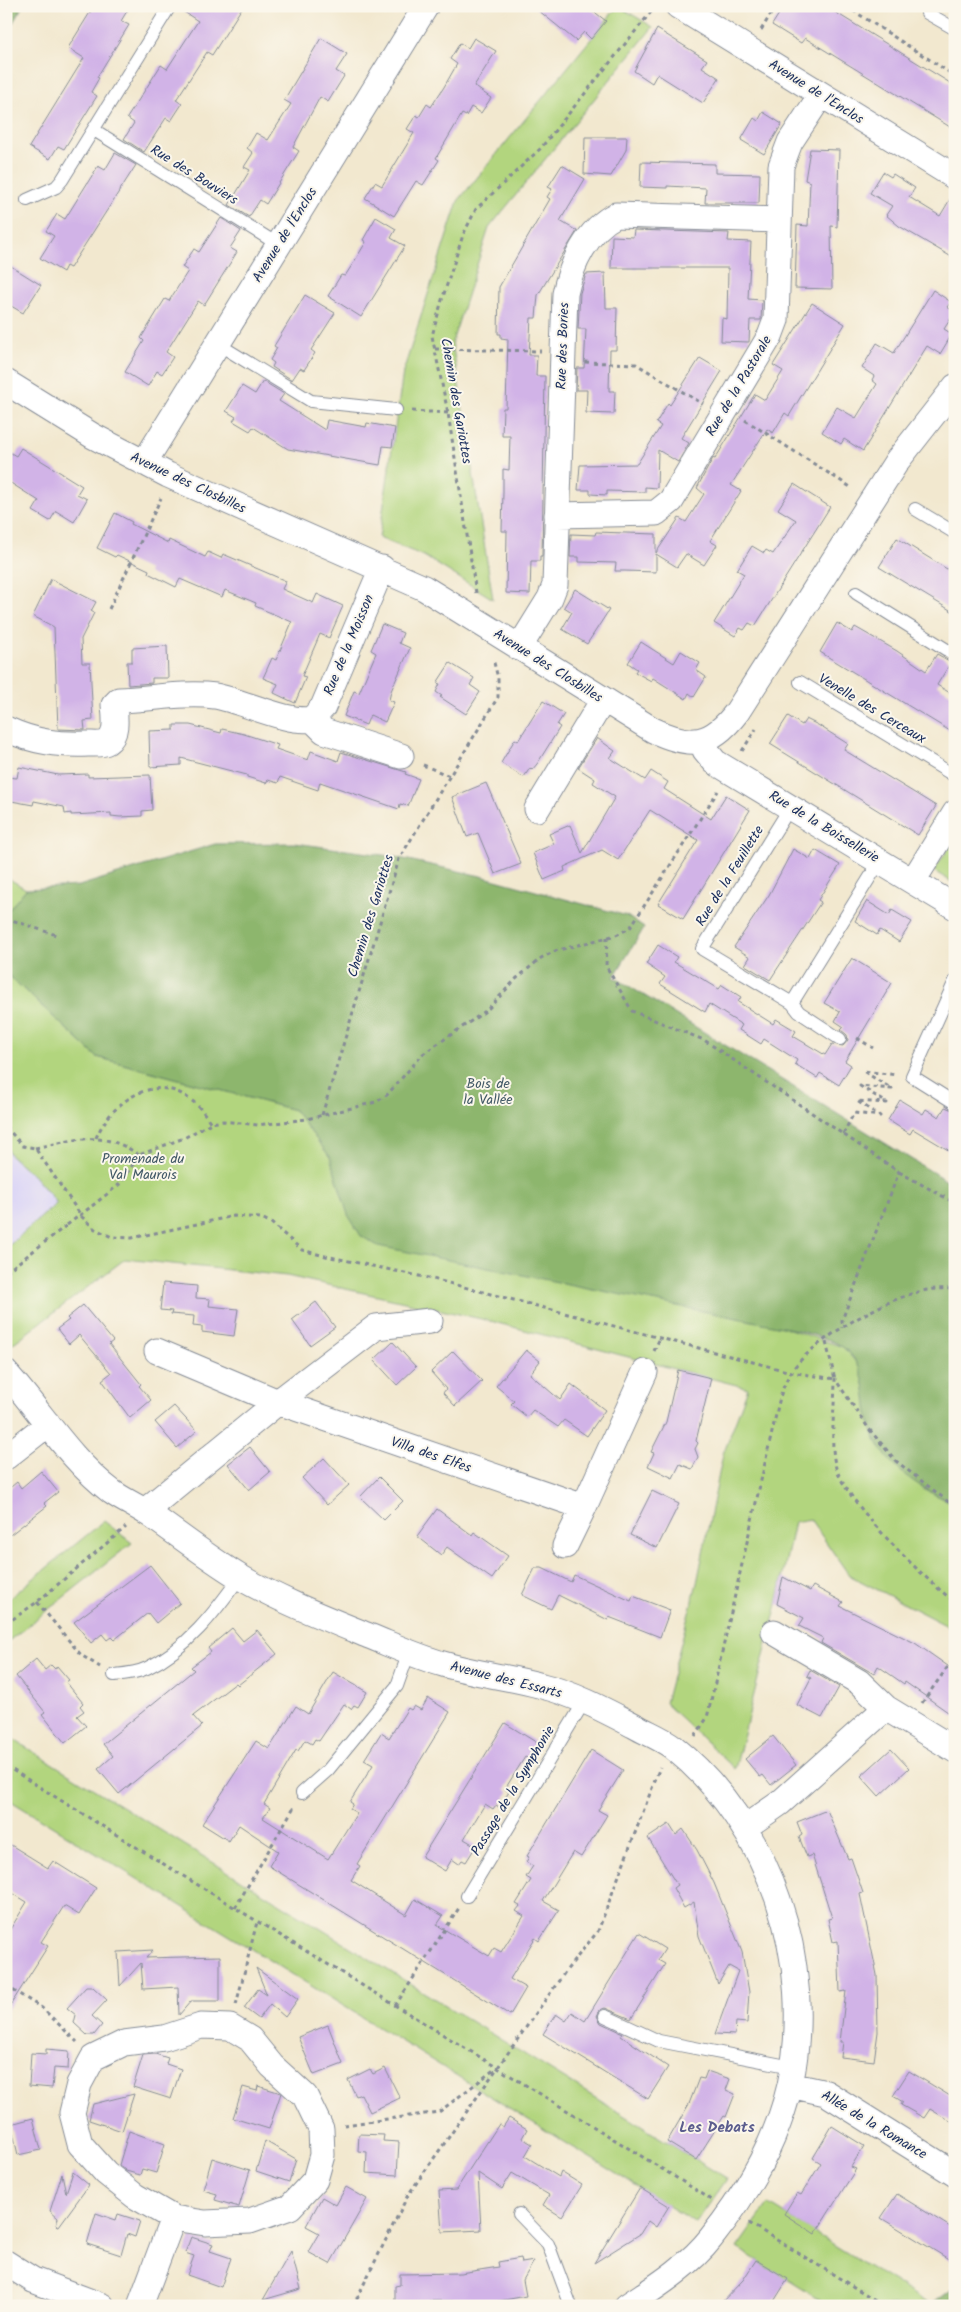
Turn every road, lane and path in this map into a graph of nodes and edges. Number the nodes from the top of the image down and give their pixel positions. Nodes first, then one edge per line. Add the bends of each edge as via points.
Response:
1 (170, 6) edge
2 (426, 6) edge
3 (656, 6) edge
4 (678, 6) edge
5 (776, 6) edge
6 (846, 6) edge
7 (931, 6) edge
8 (955, 29) edge
9 (758, 34) dead end
10 (955, 76) edge
11 (821, 95) junction
12 (94, 130) junction
13 (955, 177) edge
14 (27, 200) dead end
15 (779, 220) junction
16 (279, 245) junction
17 (218, 344) junction
18 (435, 349) junction
19 (562, 361) junction
20 (6, 382) edge
21 (955, 387) edge
22 (396, 410) joint
23 (448, 413) junction
24 (721, 416) junction
25 (144, 463) junction
26 (162, 495) dead end
27 (872, 500) junction
28 (915, 509) dead end
29 (557, 515) junction
30 (955, 532) edge
31 (382, 568) junction
32 (856, 593) dead end
33 (474, 597) dead end
34 (109, 610) dead end
35 (519, 648) junction
36 (492, 655) dead end
37 (955, 655) edge
38 (800, 682) dead end
39 (603, 700) junction
40 (312, 719) junction
41 (6, 729) edge
42 (702, 740) junction
43 (401, 756) joint
44 (730, 771) junction
45 (450, 776) junction
46 (955, 776) edge
47 (791, 806) junction
48 (536, 809) dead end
49 (955, 813) edge
50 (880, 861) junction
51 (914, 880) junction
52 (955, 908) edge
53 (6, 918) edge
54 (56, 935) dead end
55 (608, 937) junction
56 (955, 981) edge
57 (792, 1003) junction
58 (845, 1036) joint
59 (873, 1048) dead end
60 (912, 1076) junction
61 (955, 1103) edge
62 (322, 1116) junction
63 (211, 1124) junction
64 (6, 1127) edge
65 (844, 1134) junction
66 (96, 1138) junction
67 (34, 1148) junction
68 (139, 1155) junction
69 (899, 1172) junction
70 (955, 1203) edge
71 (6, 1272) edge
72 (955, 1288) edge
73 (430, 1322) dead end
74 (842, 1329) junction
75 (825, 1338) junction
76 (156, 1351) dead end
77 (645, 1372) dead end
78 (791, 1372) junction
79 (6, 1374) edge
80 (835, 1379) junction
81 (278, 1402) junction
82 (48, 1424) junction
83 (6, 1457) edge
84 (584, 1507) junction
85 (955, 1507) edge
86 (145, 1511) junction
87 (565, 1546) dead end
88 (240, 1577) junction
89 (37, 1602) junction
90 (955, 1602) edge
91 (6, 1624) edge
92 (774, 1632) dead end
93 (410, 1652) junction
94 (955, 1657) edge
95 (114, 1675) joint
96 (584, 1702) junction
97 (886, 1708) junction
98 (909, 1722) junction
99 (673, 1748) junction
100 (955, 1750) edge
101 (6, 1766) edge
102 (302, 1793) joint
103 (744, 1828) junction
104 (466, 1896) joint
105 (235, 1908) junction
106 (257, 1922) junction
107 (6, 1986) edge
108 (395, 2006) junction
109 (605, 2016) dead end
110 (230, 2027) junction
111 (93, 2058) junction
112 (498, 2066) junction
113 (791, 2076) junction
114 (321, 2129) junction
115 (955, 2174) edge
116 (729, 2211) junction
117 (519, 2214) dead end
118 (173, 2218) junction
119 (6, 2263) edge
120 (955, 2303) edge
121 (102, 2306) edge
122 (140, 2306) edge
123 (353, 2306) edge
124 (571, 2306) edge
125 (628, 2306) edge
126 (885, 2306) edge
127 (951, 2306) edge

1 - 12 lane
2 - 16 street, Avenue de l'Enclos
3 - 18 path, Chemin des Gariottes via 540,148 476,209 463,235 436,317 432,336
4 - 11 street, Avenue de l'Enclos
5 - 9 path
6 - 10 path
7 - 8 lane via 927,13
11 - 13 street, Avenue de l'Enclos
11 - 15 street, Rue de la Pastorale via 785,154
12 - 14 lane via 56,187
12 - 16 lane, Rue des Bouviers
15 - 19 street, Rue des Bories via 626,214 608,219 591,236 568,276
15 - 24 street, Rue de la Pastorale via 776,320 770,336
16 - 17 street, Avenue de l'Enclos
17 - 22 lane via 311,401
17 - 25 street, Avenue de l'Enclos
18 - 19 path via 538,350
18 - 23 path, Chemin des Gariottes
19 - 24 path via 636,364
19 - 29 street, Rue des Bories
20 - 25 street, Avenue des Closbilles via 93,436
21 - 27 street via 917,433
22 - 23 path
23 - 33 path, Chemin des Gariottes via 477,589
24 - 27 path via 741,418
24 - 29 street, Rue de la Pastorale via 671,500 656,513
25 - 31 street, Avenue des Closbilles via 187,485
26 - 34 path
27 - 42 street via 739,709 718,732
28 - 30 lane
29 - 35 street, Rue des Bories via 555,585
31 - 35 street, Avenue des Closbilles via 424,588
31 - 40 street, Rue de la Moisson via 323,706
32 - 37 lane
35 - 39 street, Avenue des Closbilles
36 - 45 path, Chemin des Gariottes via 498,678 498,697
38 - 46 lane, Venelle des Cerceaux
39 - 42 street, Avenue des Closbilles via 675,740
39 - 48 street
40 - 41 street via 297,720 236,700 186,696 119,700 114,705 115,726 111,737 99,744 41,742
40 - 43 street via 324,731
42 - 44 street, Rue de la Boissellerie via 705,750 715,762
43 - 45 path
44 - 47 street, Rue de la Boissellerie
44 - 55 path via 633,925
45 - 62 path, Chemin des Gariottes via 399,859
47 - 50 street, Rue de la Boissellerie
47 - 57 lane, Rue de la Feuillette via 702,949
49 - 51 street
50 - 51 street, Rue de la Boissellerie
50 - 57 lane
51 - 52 street, Rue de la Boissellerie
53 - 54 path
55 - 62 path via 541,958 487,1010 423,1054 383,1098
55 - 65 path via 606,966 632,1011 704,1040
56 - 60 lane
57 - 58 lane, Rue de la Feuillette via 799,1012
58 - 59 path
60 - 61 lane
60 - 65 path via 863,1071 892,1089 860,1086 887,1103 857,1101 880,1116 854,1113
62 - 63 path via 258,1125 223,1120
63 - 66 path via 200,1106 186,1096 160,1089 144,1090 124,1099 111,1112
63 - 68 path
64 - 67 path via 23,1146
65 - 69 path
66 - 67 path
66 - 68 path via 116,1143
67 - 78 path via 82,1217 95,1229 112,1237 132,1238 216,1218 261,1218 302,1250 433,1279
68 - 71 path, bridge via 121,1183
69 - 70 path
69 - 74 path via 842,1320
72 - 74 path via 903,1296
73 - 81 street via 376,1327
74 - 75 path
75 - 78 path
75 - 80 path
76 - 81 street, Villa des Elfes
77 - 84 street
78 - 80 path
78 - 99 path via 780,1397 707,1718 701,1729
79 - 82 street, Avenue des Essarts
80 - 85 path via 869,1430 896,1461
80 - 90 path via 835,1464 846,1488 873,1523 935,1588
81 - 84 street, Villa des Elfes
81 - 86 street
82 - 83 street
82 - 86 street, Avenue des Essarts via 65,1448 113,1493
84 - 87 street
86 - 88 street, Avenue des Essarts
86 - 89 path
88 - 93 street, Avenue des Essarts via 302,1608
88 - 95 lane via 208,1621 190,1638 147,1669
89 - 91 path
89 - 95 path via 80,1655
92 - 97 street via 859,1682
93 - 96 street, Avenue des Essarts via 443,1664 544,1686
93 - 102 lane via 396,1686 328,1770
94 - 98 path
96 - 99 street, Avenue des Essarts via 612,1713
96 - 104 lane, Passage de la Symphonie
97 - 98 street
97 - 103 street via 780,1803
98 - 100 street
99 - 103 street, Avenue des Essarts via 703,1774
99 - 112 path via 598,1931
101 - 105 path
102 - 105 path
103 - 113 street, Avenue des Essarts via 776,1891 794,1962 797,2028
104 - 108 path
105 - 106 path
106 - 108 path
106 - 110 path
107 - 111 path via 42,2008
108 - 112 path
109 - 113 lane via 659,2041
110 - 111 street via 202,2026 164,2038 124,2043
110 - 114 street via 250,2039 272,2066 305,2096
111 - 118 street via 79,2084 72,2113 80,2144 106,2173 135,2196
112 - 114 path via 439,2112
112 - 116 path
112 - 123 path via 408,2195
113 - 115 street, Allée de la Romance via 826,2093
113 - 116 street, Avenue des Essarts via 765,2156
114 - 118 street via 322,2155 315,2180 290,2207 250,2221 205,2223
116 - 125 street, Avenue des Essarts via 711,2238 686,2264
116 - 126 path
117 - 124 lane via 548,2244
118 - 122 street
119 - 121 street via 33,2280
120 - 127 path

